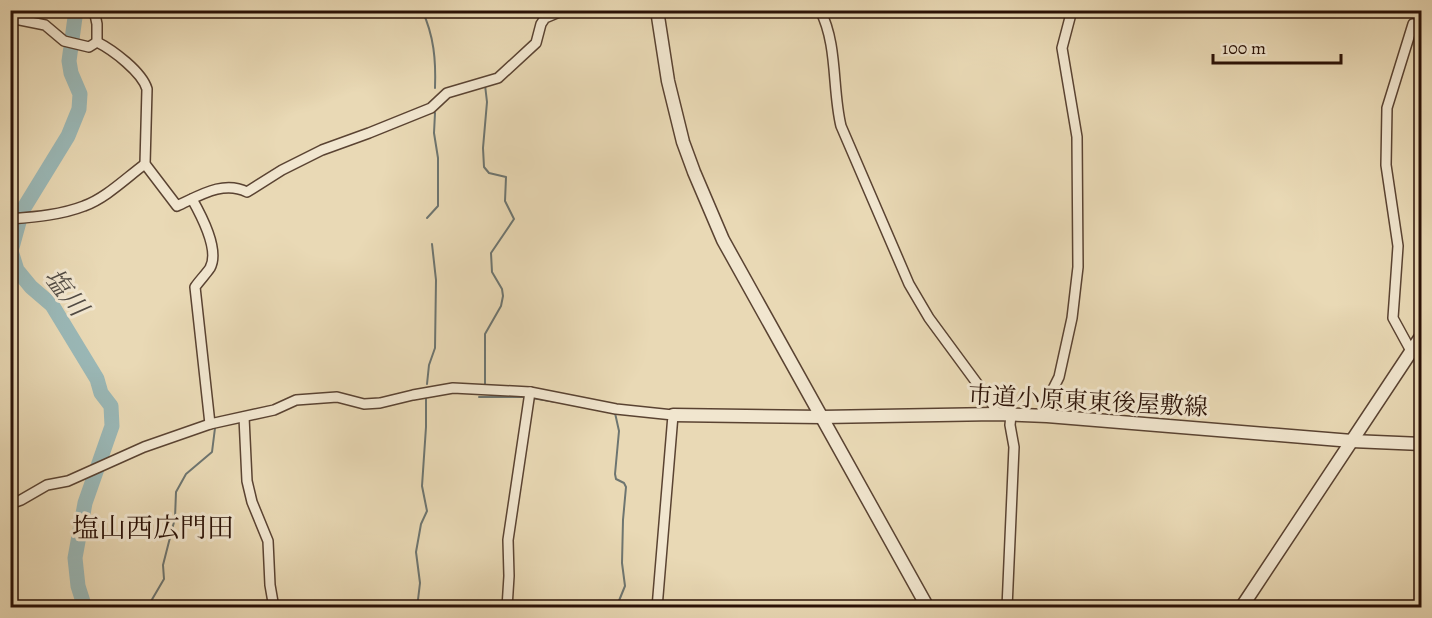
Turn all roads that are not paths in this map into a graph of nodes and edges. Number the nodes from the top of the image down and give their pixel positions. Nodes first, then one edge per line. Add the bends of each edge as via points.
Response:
1 (20, 10) edge
2 (94, 10) edge
3 (564, 10) edge
4 (657, 10) edge
5 (820, 10) edge
6 (1072, 10) edge
7 (10, 18) edge
8 (1422, 24) edge
9 (92, 45) junction
10 (145, 164) junction
11 (192, 199) junction
12 (11, 219) edge
13 (1422, 335) edge
14 (1411, 351) junction
15 (529, 396) junction
16 (996, 414) junction
17 (673, 415) junction
18 (1011, 415) junction
19 (1047, 416) junction
20 (244, 417) junction
21 (822, 417) junction
22 (210, 424) junction
23 (1352, 441) junction
24 (1422, 444) edge
25 (10, 504) edge
26 (274, 608) edge
27 (507, 608) edge
28 (657, 608) edge
29 (928, 608) edge
30 (1007, 608) edge
31 (1241, 608) edge

1 - 7 street
2 - 9 street via 97,24
3 - 11 street via 545,18 536,43 498,78 447,93 431,108 322,150 247,192 236,187 213,190
4 - 21 street via 673,105 694,172 723,240
5 - 16 street via 831,45 841,126 909,284
6 - 19 street via 1062,48 1077,137 1078,267 1072,318
7 - 9 street via 45,25 64,41
8 - 14 street via 1413,24 1387,108 1386,165 1398,246 1393,318
9 - 10 street via 109,48 145,82
10 - 11 street via 177,206
10 - 12 street via 84,206
11 - 22 street via 207,228 212,250 212,266 195,287
13 - 14 street
14 - 23 street
15 - 17 street
15 - 20 street via 453,388 380,403 364,404 337,397 296,400
15 - 27 street via 508,540
16 - 18 street, 市道小原東東後屋敷線
16 - 21 street, 市道小原東東後屋敷線
17 - 21 street, 市道小原東東後屋敷線
17 - 28 street
18 - 19 street, 市道小原東東後屋敷線
18 - 30 street via 1014,447
19 - 23 street, 市道小原東東後屋敷線
20 - 22 street
20 - 26 street via 247,481 268,542
21 - 29 street
22 - 25 street via 144,447 68,481 47,485
23 - 24 street, 市道小原東東後屋敷線
23 - 31 street

